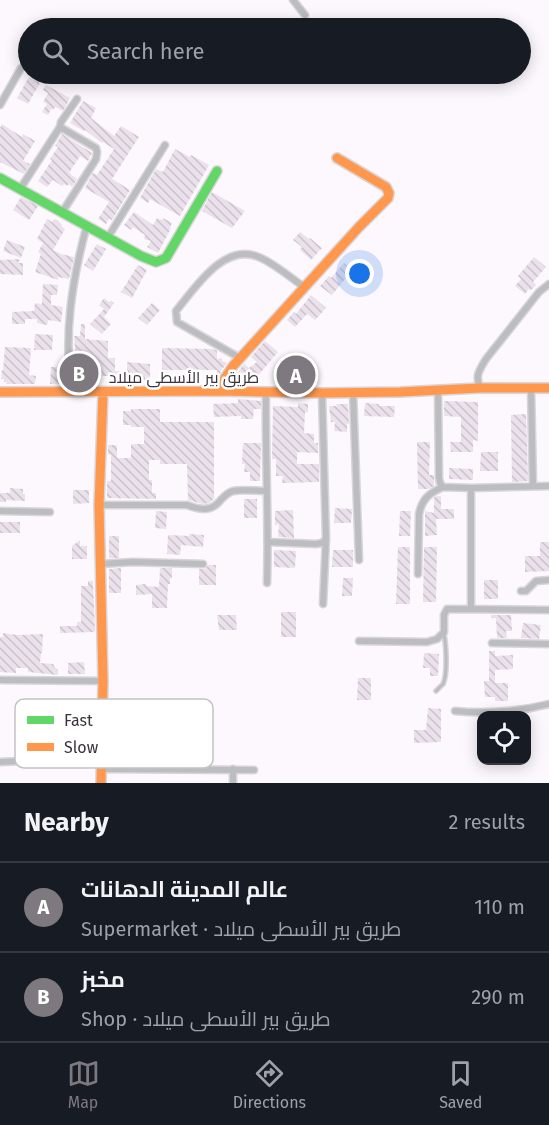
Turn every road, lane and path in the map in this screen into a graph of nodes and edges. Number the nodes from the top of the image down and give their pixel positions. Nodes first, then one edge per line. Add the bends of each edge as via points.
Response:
1 (293, 0) edge
2 (305, 15) dead end
3 (18, 73) edge
4 (77, 99) dead end
5 (0, 105) edge
6 (60, 127) junction
7 (165, 145) dead end
8 (337, 158) dead end
9 (217, 171) dead end
10 (0, 178) edge
11 (20, 189) junction
12 (63, 211) junction
13 (87, 225) junction
14 (108, 237) junction
15 (549, 284) edge
16 (304, 287) junction
17 (240, 358) junction
18 (480, 388) junction
19 (531, 388) junction
20 (549, 388) edge
21 (219, 390) junction
22 (438, 390) junction
23 (266, 391) junction
24 (0, 392) edge
25 (72, 392) junction
26 (103, 392) junction
27 (353, 392) junction
28 (322, 393) junction
29 (533, 486) junction
30 (549, 486) edge
31 (443, 487) junction
32 (471, 488) junction
33 (267, 491) junction
34 (99, 505) junction
35 (0, 511) edge
36 (50, 512) dead end
37 (326, 539) junction
38 (268, 542) junction
39 (358, 560) dead end
40 (100, 564) junction
41 (203, 564) dead end
42 (418, 574) dead end
43 (549, 580) edge
44 (267, 583) dead end
45 (520, 591) dead end
46 (323, 604) dead end
47 (471, 609) junction
48 (549, 610) edge
49 (444, 632) junction
50 (359, 641) dead end
51 (492, 643) dead end
52 (549, 644) edge
53 (0, 680) edge
54 (103, 681) junction
55 (436, 691) dead end
56 (103, 699) edge
57 (549, 704) edge
58 (455, 711) dead end
59 (15, 761) edge
60 (0, 762) edge
61 (189, 768) edge
62 (233, 770) junction
63 (254, 770) dead end
64 (233, 783) edge

1 - 2 street
3 - 5 street
4 - 6 street
6 - 11 street
6 - 12 street via 97,152
7 - 14 street
8 - 16 street via 386,187 388,198
9 - 14 street via 166,258 156,262
10 - 11 street
11 - 12 street
12 - 13 street
13 - 14 street
13 - 25 street via 70,312 68,358
15 - 18 street via 486,359 477,380
16 - 17 street
16 - 17 street via 260,257 243,253 211,268 176,311 177,322
17 - 21 street
18 - 19 street, طريق بير الأسطى ميلاد
18 - 22 street, طريق بير الأسطى ميلاد
19 - 20 street, طريق بير الأسطى ميلاد
19 - 29 street
21 - 23 street, طريق بير الأسطى ميلاد
21 - 26 street, طريق بير الأسطى ميلاد
22 - 27 street, طريق بير الأسطى ميلاد
22 - 31 street via 439,478
23 - 28 street, طريق بير الأسطى ميلاد
23 - 33 street
24 - 25 street, طريق بير الأسطى ميلاد
25 - 26 street, طريق بير الأسطى ميلاد
26 - 34 street
27 - 28 street, طريق بير الأسطى ميلاد
27 - 39 street
28 - 37 street
29 - 30 street
29 - 32 street
31 - 32 street
31 - 42 street via 429,493 420,505
32 - 47 street
33 - 34 street via 230,491 217,504 200,510 187,505
33 - 38 street
34 - 40 street
35 - 36 street
37 - 38 street via 316,544
37 - 46 street
38 - 44 street
40 - 41 street
40 - 54 street
43 - 45 street via 536,580 526,591
47 - 48 street
47 - 49 street via 447,609
49 - 50 street via 426,642
49 - 55 lane via 445,677
51 - 52 street
53 - 54 street
54 - 56 street
57 - 58 street via 510,712
59 - 60 street
61 - 62 street
62 - 63 street
62 - 64 street

